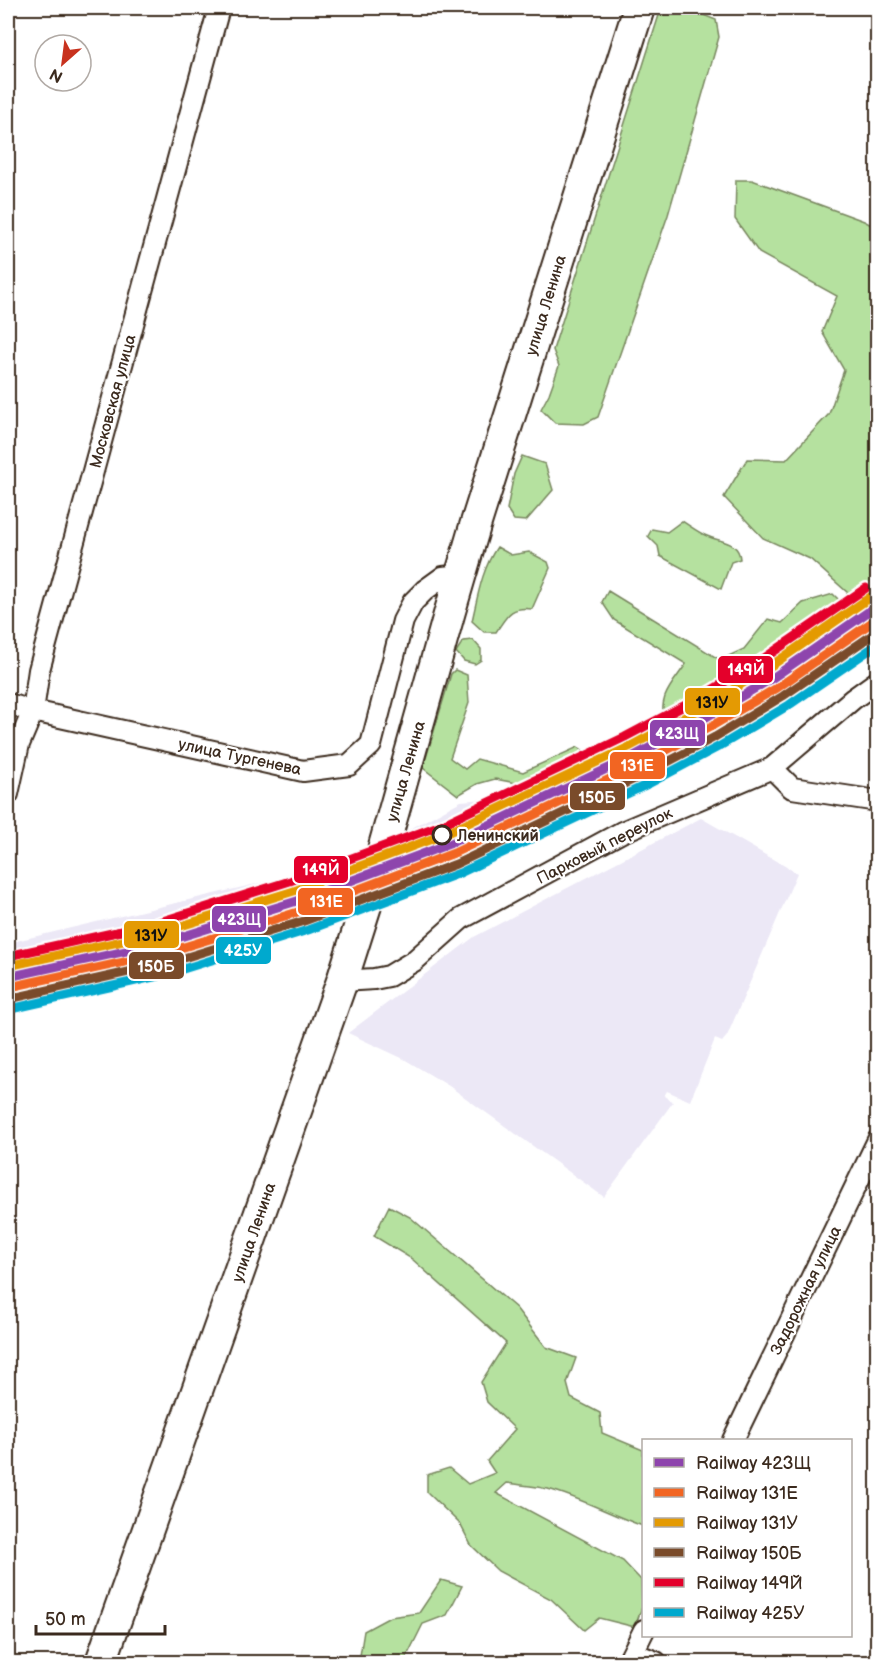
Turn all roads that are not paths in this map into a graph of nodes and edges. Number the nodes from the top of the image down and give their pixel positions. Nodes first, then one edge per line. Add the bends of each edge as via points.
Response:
1 (219, 8) edge
2 (639, 8) edge
3 (461, 575) junction
4 (878, 681) edge
5 (8, 704) edge
6 (33, 711) junction
7 (772, 768) junction
8 (8, 795) edge
9 (878, 801) edge
10 (342, 981) junction
11 (878, 1140) edge
12 (732, 1439) edge
13 (642, 1634) edge
14 (631, 1658) edge
15 (101, 1662) edge
16 (656, 1662) edge

1 - 6 street, Московская улица via 39,670
2 - 3 main road, улица Ленина
3 - 6 street, улица Тургенева via 443,577 412,602 403,621 371,745 349,765 303,771
3 - 10 main road, улица Ленина
4 - 7 street, Парковый переулок
5 - 6 street, улица Тургенева
6 - 8 street, Московская улица via 19,744
7 - 9 street via 792,788
7 - 10 street, Парковый переулок via 622,832 461,919 414,961 389,976
10 - 15 main road, улица Ленина
11 - 12 street, Задорожная улица
13 - 14 street
14 - 16 street

